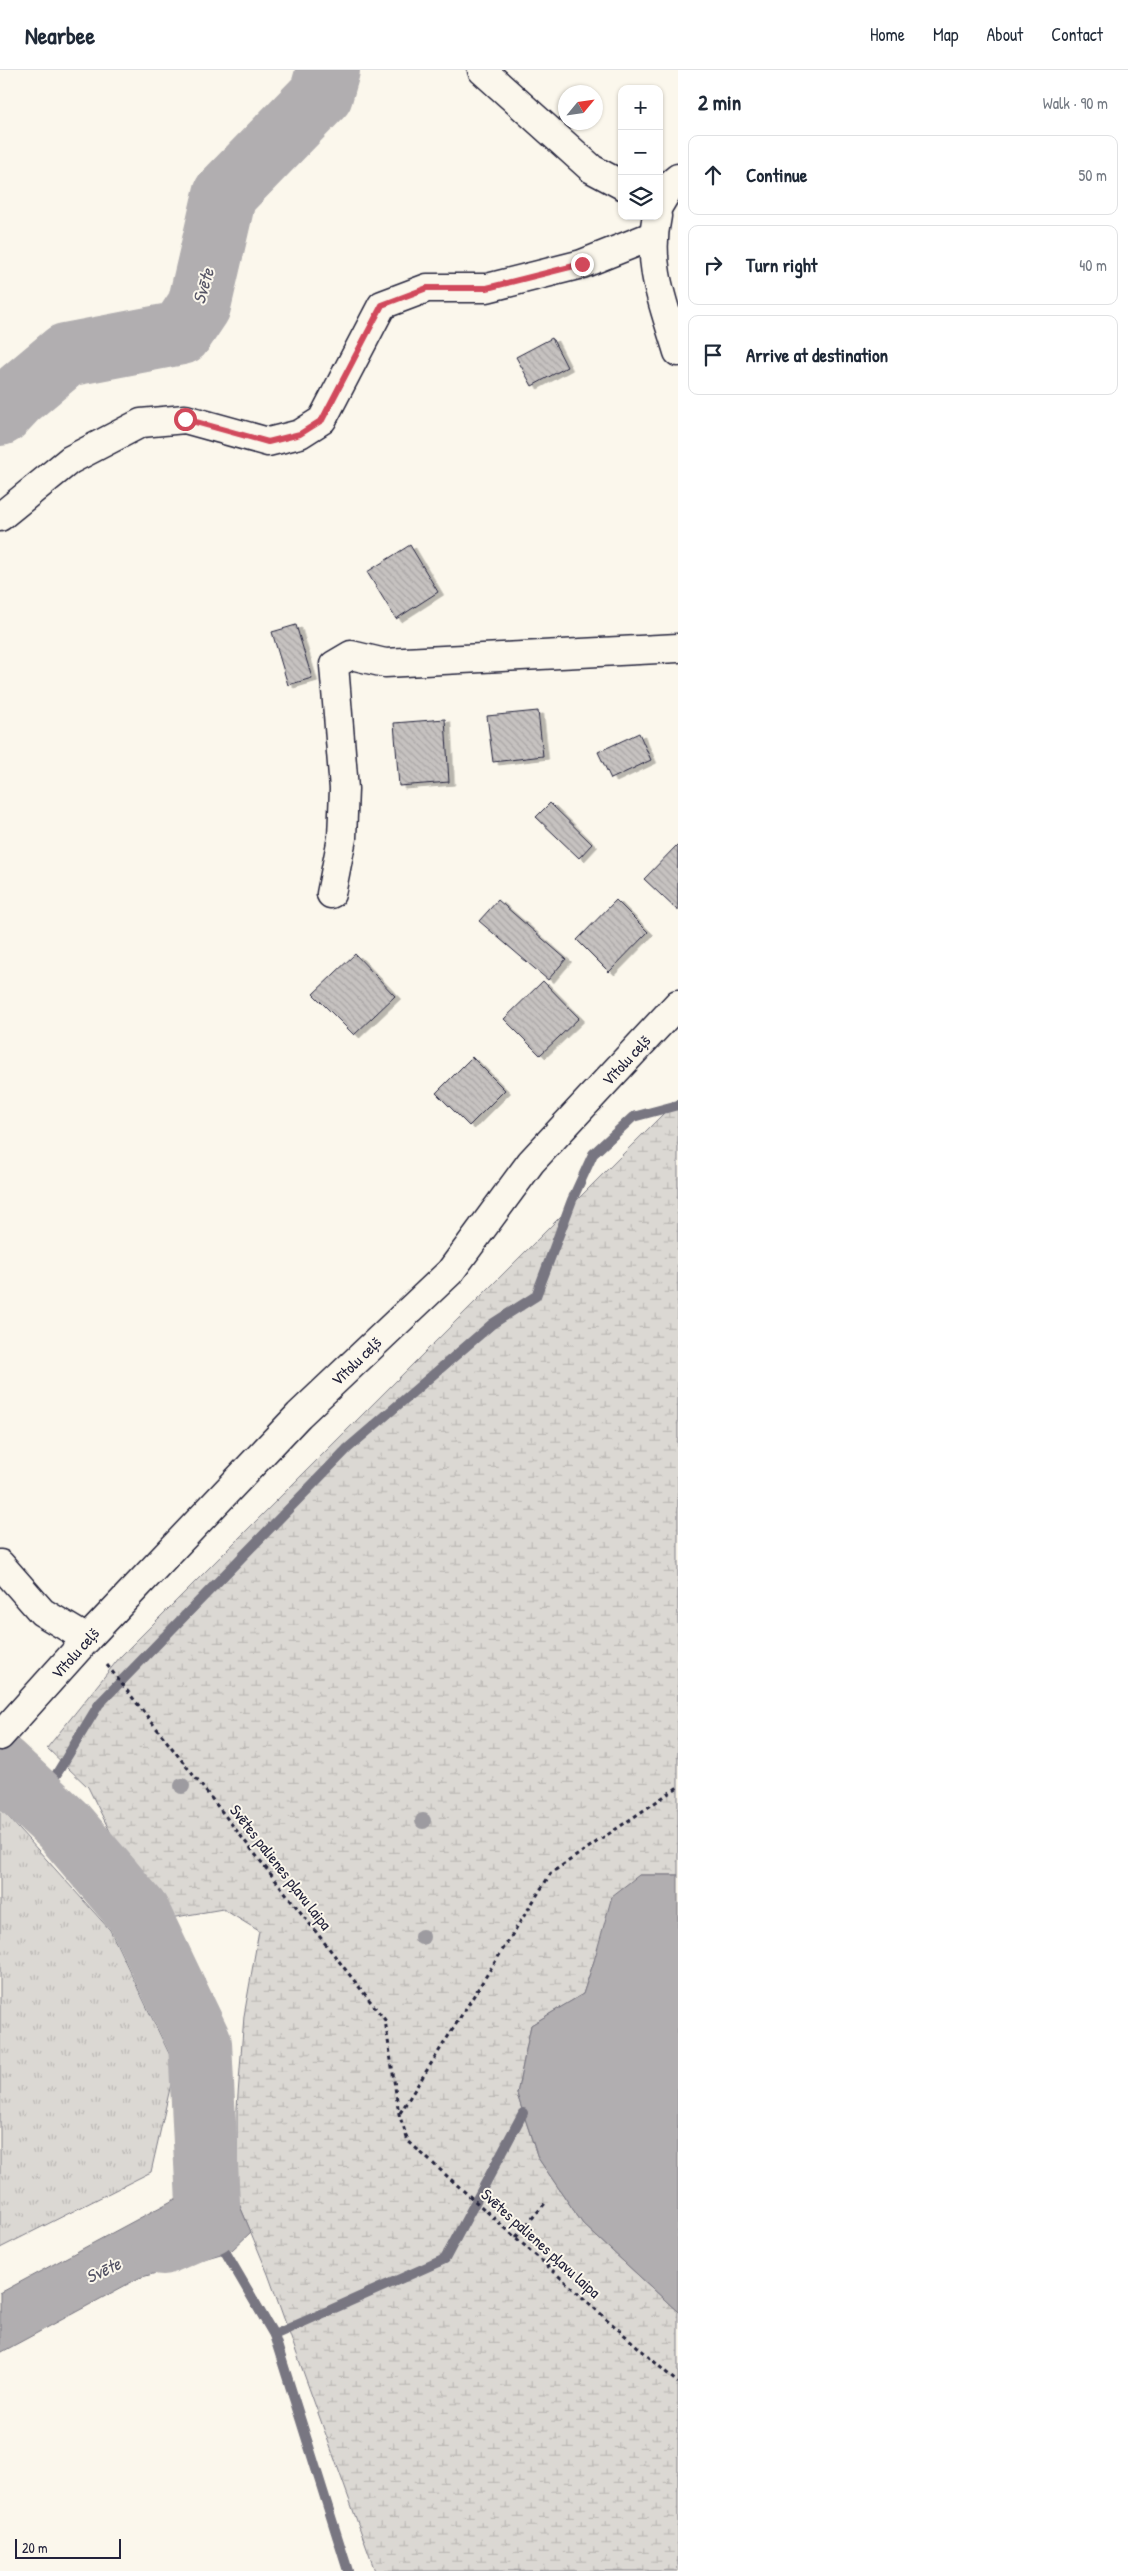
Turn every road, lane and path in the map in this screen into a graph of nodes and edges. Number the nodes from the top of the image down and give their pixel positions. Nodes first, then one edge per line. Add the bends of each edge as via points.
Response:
1 (482, 70) edge
2 (678, 178) edge
3 (618, 183) edge
4 (663, 198) edge
5 (654, 226) edge
6 (678, 352) edge
7 (0, 517) edge
8 (678, 648) edge
9 (331, 894) dead end
10 (678, 1004) edge
11 (0, 1564) edge
12 (87, 1639) junction
13 (104, 1661) dead end
14 (0, 1736) edge
15 (678, 1787) edge
16 (399, 2114) junction
17 (547, 2201) dead end
18 (516, 2237) junction
19 (678, 2383) edge

1 - 3 street via 592,169
2 - 4 street
5 - 6 street via 654,273
5 - 7 street via 582,264 487,288 427,288 382,305 322,420 300,434 268,442 185,419 141,423 70,460
8 - 9 street via 385,663 351,656 334,665 344,789 342,838
10 - 12 street, Vītolu ceļš via 531,1162 450,1272 299,1416
11 - 12 street via 42,1612
12 - 14 street, Vītolu ceļš
13 - 16 path, Svētes palienes pļavu laipa via 385,2020
15 - 16 path via 552,1873
16 - 18 path, Svētes palienes pļavu laipa via 408,2141
17 - 18 path
18 - 19 path, Svētes palienes pļavu laipa

